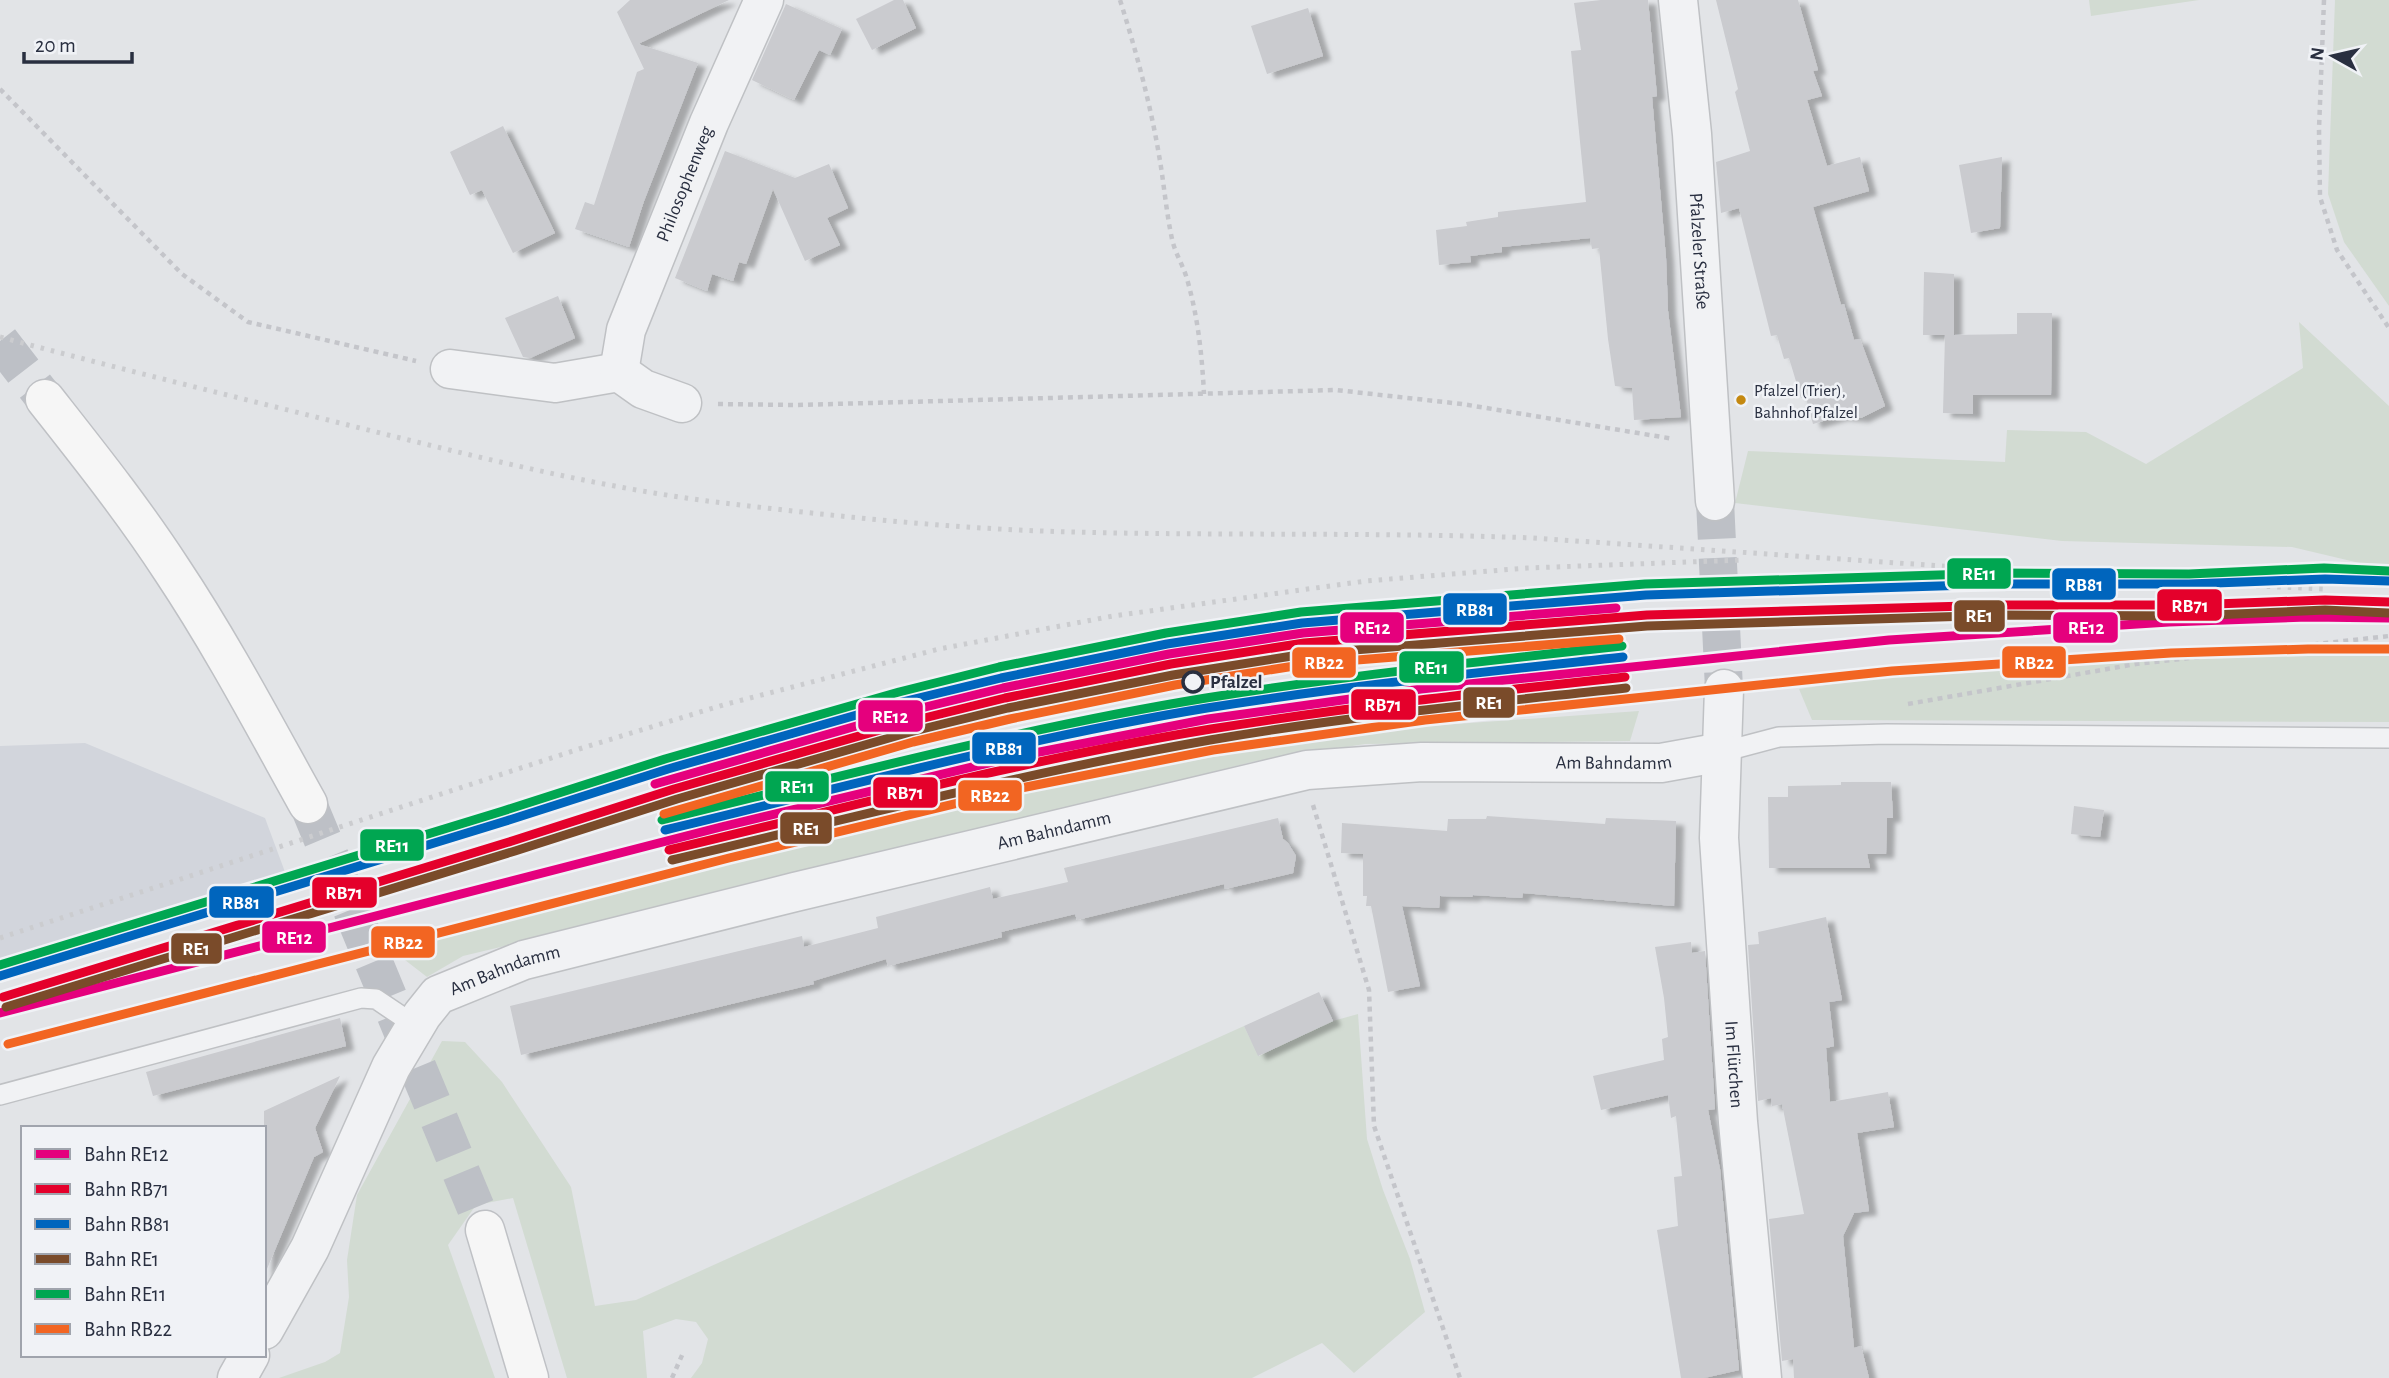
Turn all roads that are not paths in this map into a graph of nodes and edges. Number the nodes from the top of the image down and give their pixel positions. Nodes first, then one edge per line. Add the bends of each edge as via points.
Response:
1 (764, 0) edge
2 (1678, 0) edge
3 (450, 369) road end
4 (619, 372) junction
5 (45, 400) tunnel mouth
6 (682, 403) road end
7 (1715, 501) tunnel mouth
8 (1724, 689) tunnel mouth
9 (2389, 738) edge
10 (1722, 752) junction
11 (308, 804) tunnel mouth
12 (416, 1026) junction
13 (0, 1095) edge
14 (485, 1230) tunnel mouth
15 (266, 1326) edge
16 (249, 1357) edge
17 (237, 1378) edge
18 (529, 1378) edge
19 (1762, 1378) edge

1 - 4 street, Philosophenweg via 626,330
2 - 7 street, Pfalzeler Straße via 1692,134
3 - 4 street via 555,383
4 - 6 street via 643,389
5 - 11 main road via 111,481 173,571
8 - 10 street
9 - 10 lane via 1860,735 1779,737
10 - 12 street, Am Bahndamm via 1661,763 1422,762 1307,770 524,960 438,995
10 - 19 street, Im Flürchen via 1719,838 1738,1122
12 - 13 lane via 376,999 361,998
12 - 15 street, Am Bahndamm via 391,1066 310,1248
14 - 18 main road
16 - 17 street

